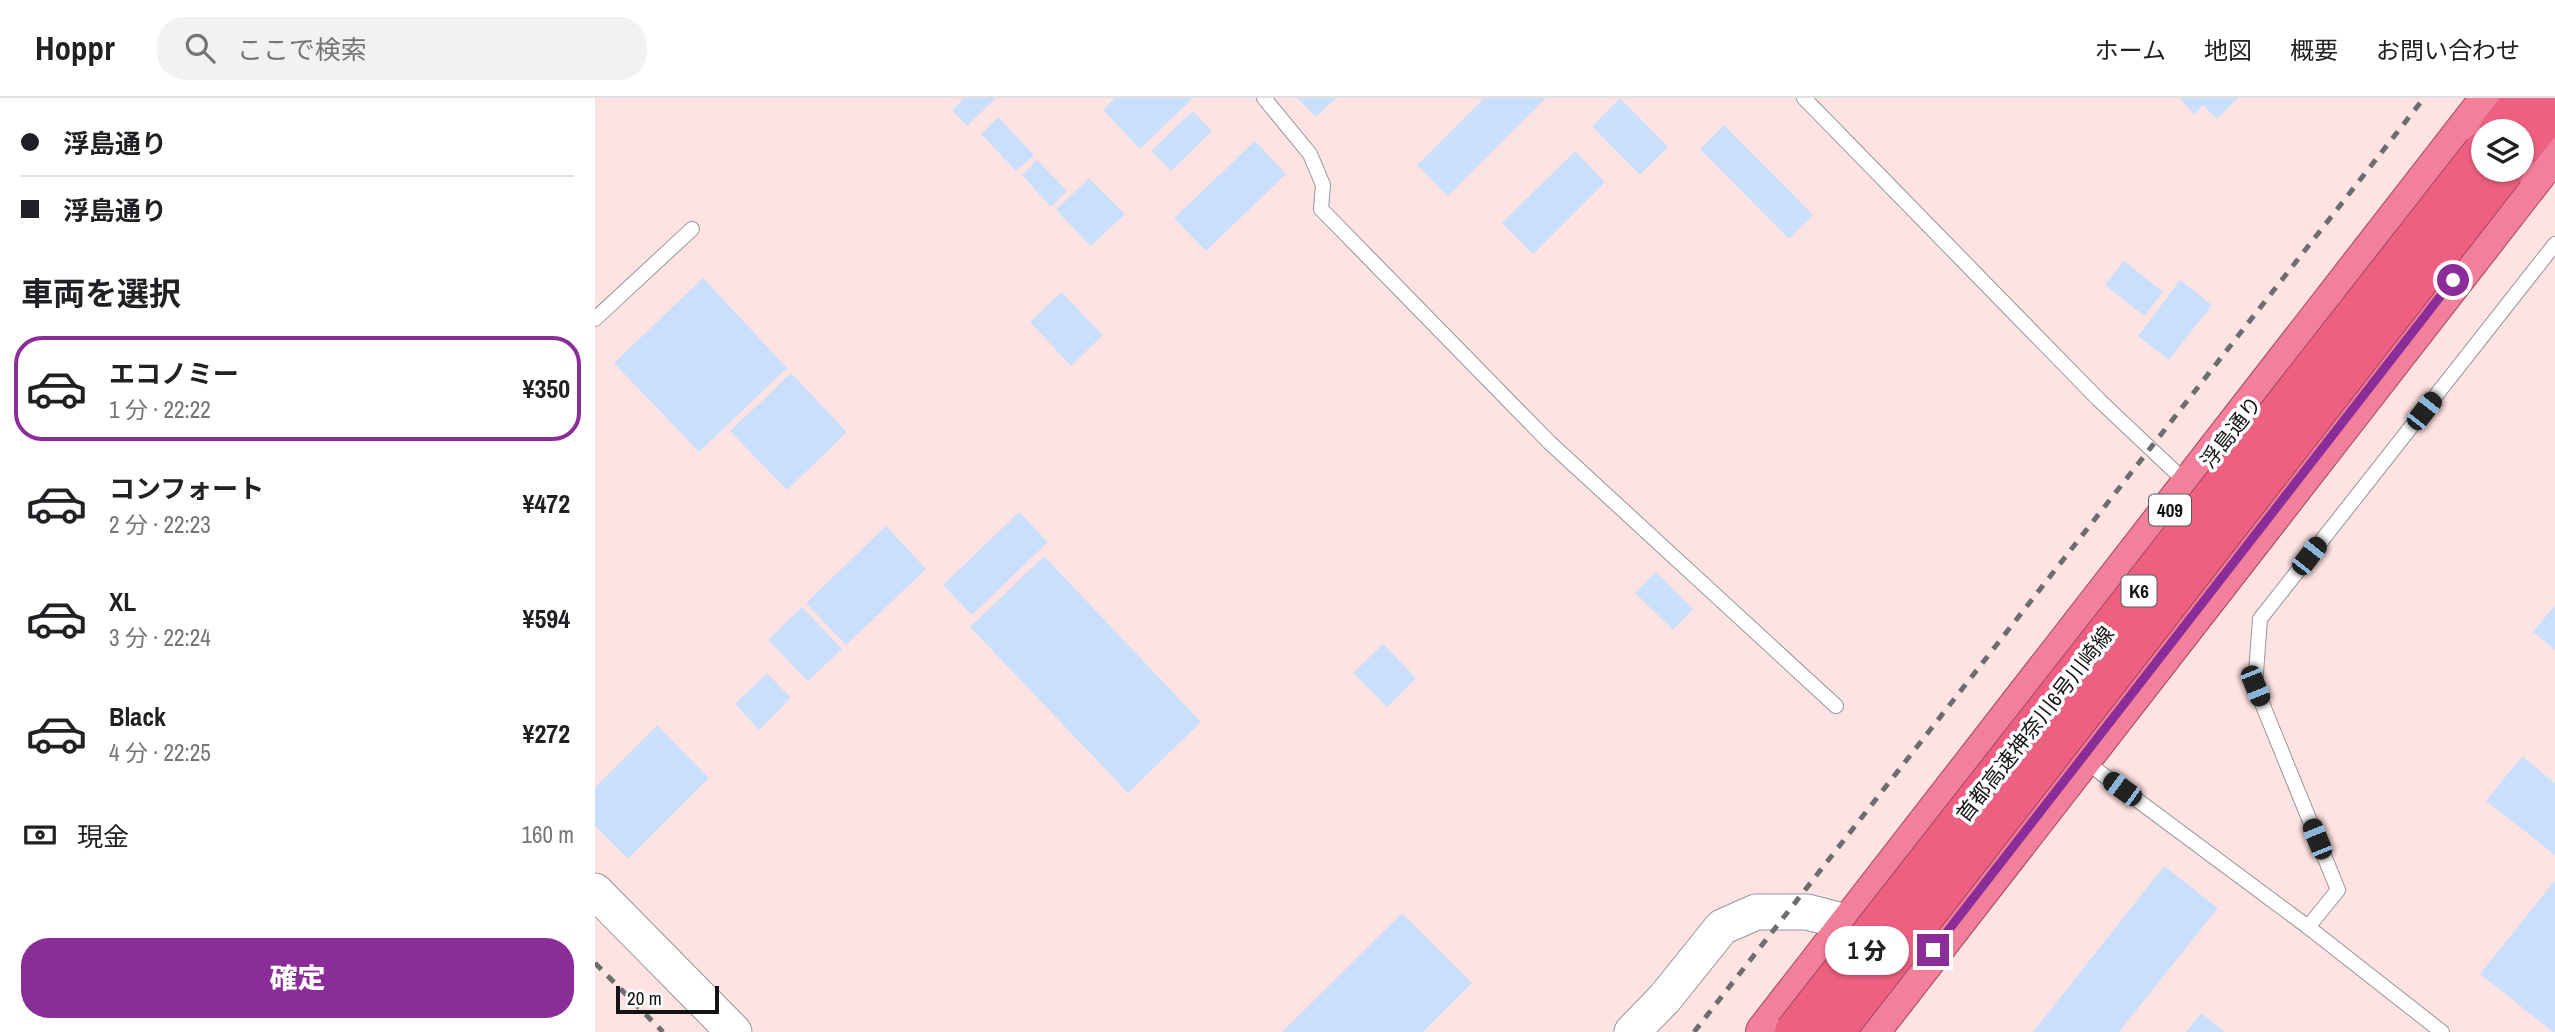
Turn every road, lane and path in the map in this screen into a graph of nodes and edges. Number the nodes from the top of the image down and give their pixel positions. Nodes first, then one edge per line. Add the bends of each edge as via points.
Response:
1 (1264, 98) edge
2 (1804, 98) edge
3 (2490, 98) edge
4 (2524, 98) edge
5 (2555, 106) edge
6 (2507, 119) edge
7 (2534, 133) edge
8 (2555, 150) edge
9 (2471, 166) edge
10 (2496, 182) edge
11 (692, 229) dead end
12 (2555, 244) edge
13 (595, 319) edge
14 (2189, 485) junction
15 (1836, 706) dead end
16 (2081, 758) junction
17 (595, 891) edge
18 (1850, 923) junction
19 (2308, 928) junction
20 (1916, 972) junction
21 (734, 1032) edge
22 (1632, 1032) edge
23 (1765, 1032) edge
24 (1794, 1032) edge
25 (1835, 1032) edge
26 (1870, 1032) edge
27 (2442, 1032) edge

1 - 15 lane via 1310,154 1323,185 1321,209 1550,443
2 - 14 lane via 2099,400
3 - 14 highway, 浮島通り / 409
4 - 6 highway
5 - 7 highway
8 - 16 highway
9 - 24 highway, 首都高速神奈川6号川崎線 / K6, bridge
10 - 25 highway, 首都高速神奈川6号川崎線 / K6, bridge
11 - 13 lane
12 - 19 lane via 2260,619 2255,686 2338,890
14 - 18 highway, 浮島通り / 409
16 - 19 lane
16 - 20 highway
17 - 21 street
18 - 20 street
18 - 22 street via 1807,912 1778,911 1756,912 1722,928
18 - 23 highway, 浮島通り / 409
19 - 27 lane
20 - 26 highway

